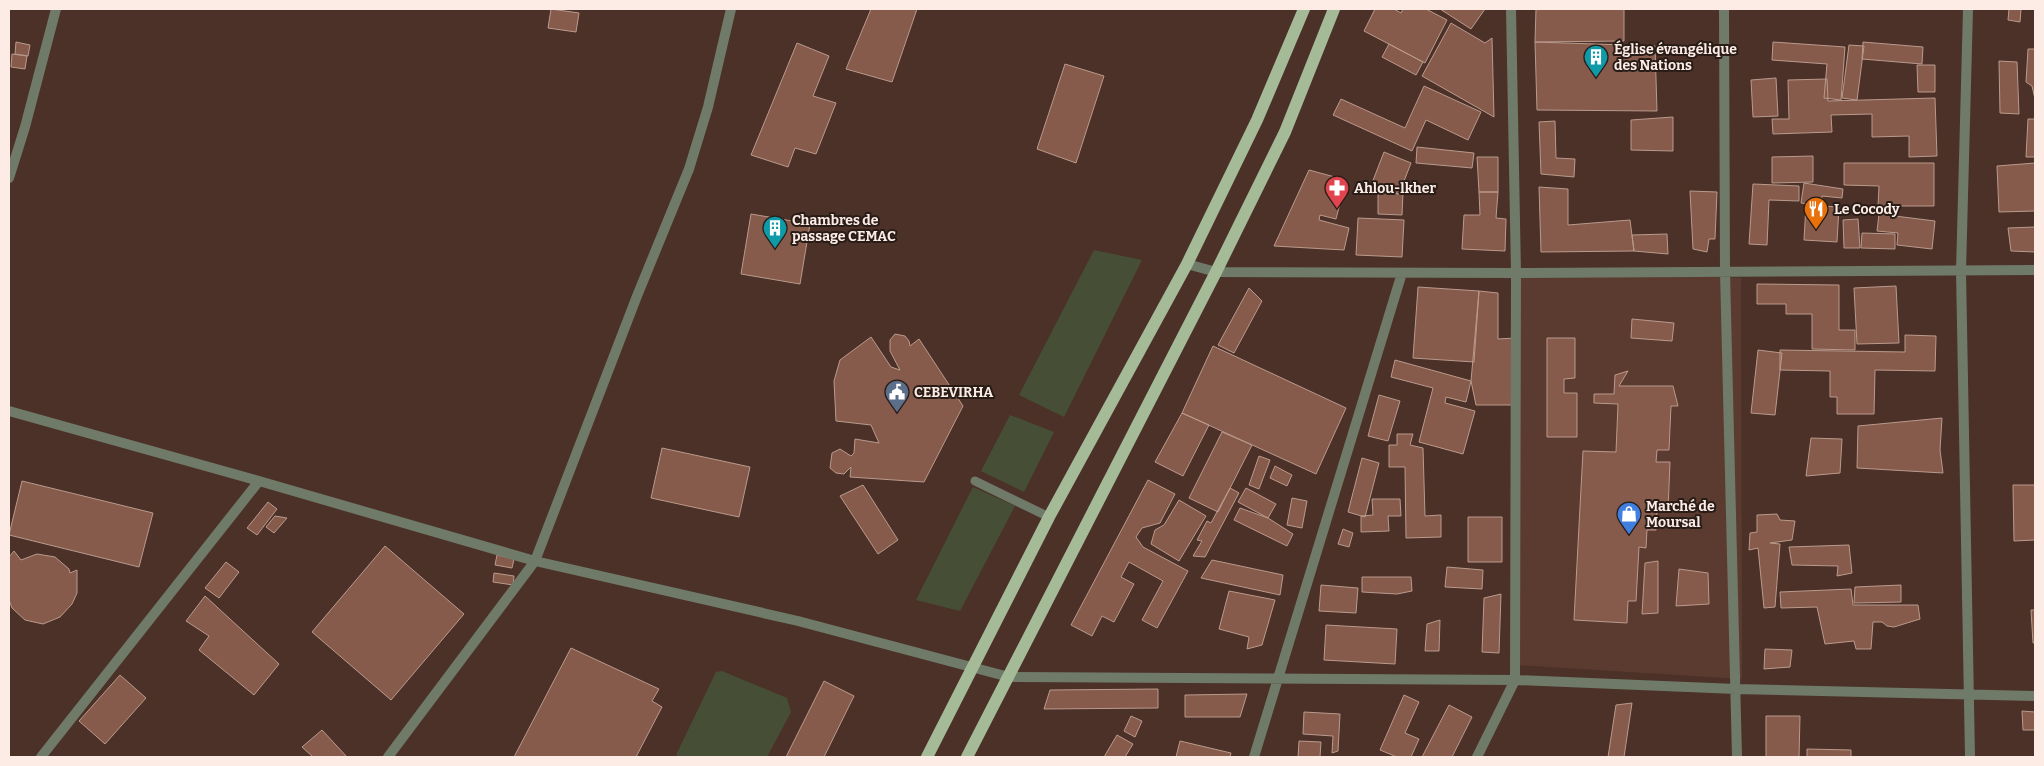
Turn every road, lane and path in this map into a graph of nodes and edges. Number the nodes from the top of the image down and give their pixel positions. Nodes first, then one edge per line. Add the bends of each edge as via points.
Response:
1 (56, 9) edge
2 (731, 9) edge
3 (1304, 9) edge
4 (1334, 9) edge
5 (1511, 9) edge
6 (1724, 9) edge
7 (1968, 9) edge
8 (9, 178) edge
9 (1187, 264) junction
10 (2035, 270) edge
11 (1961, 271) junction
12 (1216, 272) junction
13 (1725, 272) junction
14 (1402, 273) junction
15 (1516, 273) junction
16 (9, 411) edge
17 (258, 481) junction
18 (975, 481) dead end
19 (1049, 517) junction
20 (535, 561) junction
21 (972, 668) junction
22 (1008, 677) junction
23 (1279, 679) junction
24 (1515, 680) junction
25 (1736, 689) junction
26 (1969, 694) junction
27 (2035, 696) edge
28 (41, 757) edge
29 (388, 757) edge
30 (927, 757) edge
31 (967, 757) edge
32 (1254, 757) edge
33 (1477, 757) edge
34 (1737, 757) edge
35 (1970, 757) edge

1 - 8 street
2 - 20 street via 708,108 689,169
3 - 9 main road via 1257,120
4 - 12 main road via 1285,132
5 - 15 street
6 - 13 street
7 - 11 street
9 - 12 street
9 - 19 main road
10 - 11 street
11 - 13 street
11 - 26 street
12 - 14 street
12 - 22 main road
13 - 15 street
13 - 25 street
14 - 15 street
14 - 23 street
15 - 24 street
16 - 17 street
17 - 20 street
17 - 28 street
18 - 19 lane
19 - 21 main road
20 - 21 street via 798,621
20 - 29 street
21 - 22 street
21 - 30 main road
22 - 23 street
22 - 31 main road
23 - 24 street
23 - 32 street
24 - 25 street
24 - 33 street
25 - 26 street
25 - 34 street
26 - 27 street
26 - 35 street

